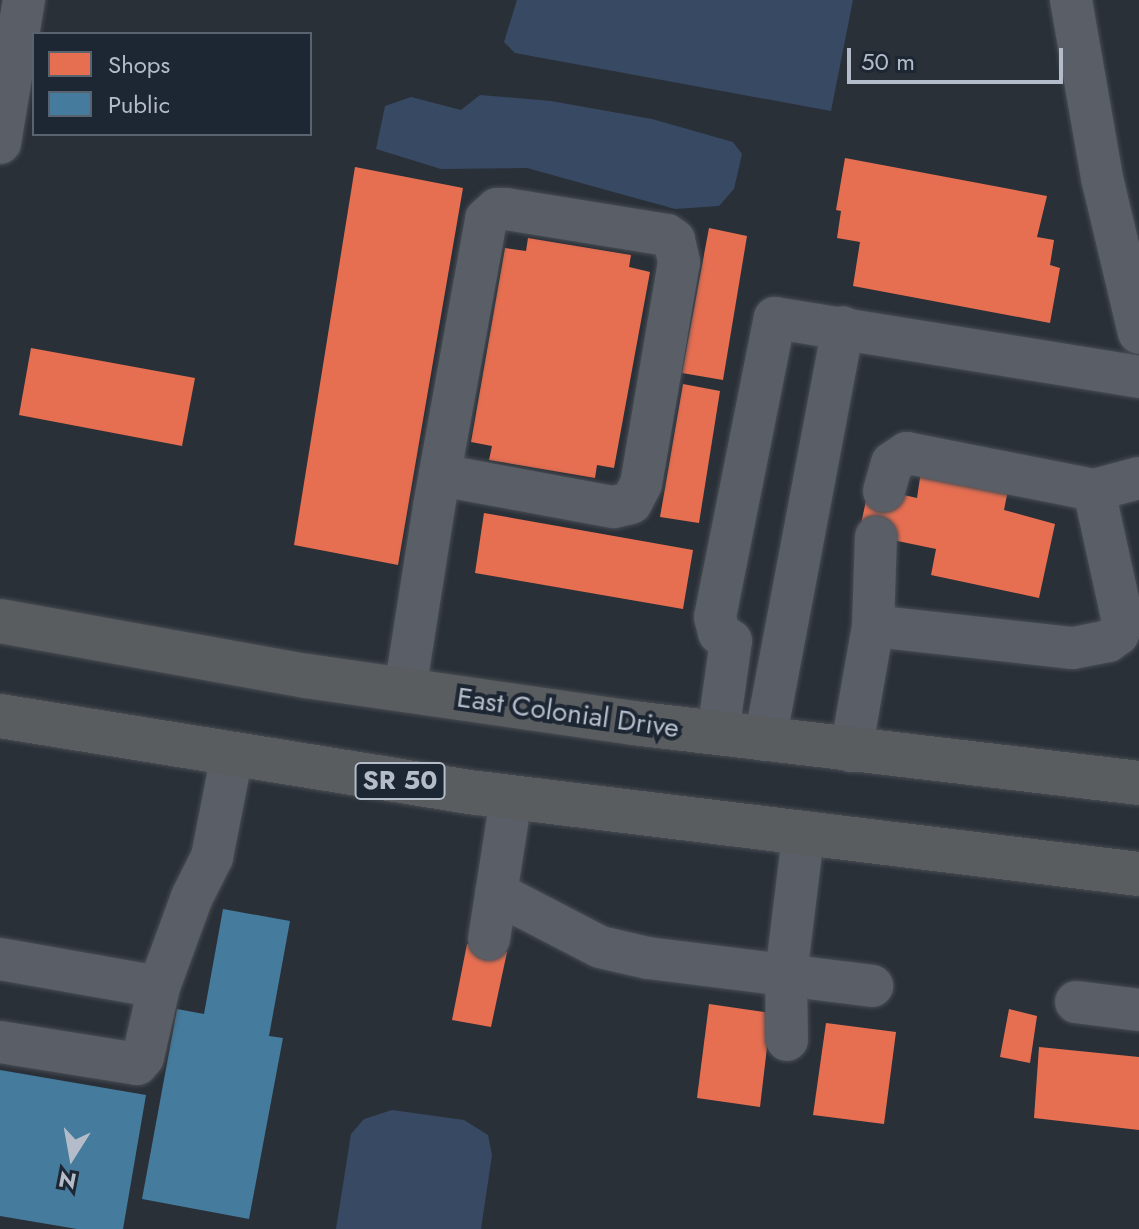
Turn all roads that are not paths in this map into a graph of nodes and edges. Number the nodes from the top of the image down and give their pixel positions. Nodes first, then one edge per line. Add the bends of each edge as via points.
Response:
1 (24, 0) edge
2 (1071, 0) edge
3 (0, 143) edge
4 (843, 327) junction
5 (1139, 333) edge
6 (1139, 377) edge
7 (440, 475) junction
8 (1139, 478) edge
9 (1094, 490) junction
10 (884, 491) dead end
11 (876, 537) dead end
12 (0, 621) edge
13 (873, 626) junction
14 (90, 637) junction
15 (731, 641) junction
16 (781, 650) junction
17 (0, 655) edge
18 (405, 690) junction
19 (0, 716) edge
20 (718, 733) junction
21 (765, 740) junction
22 (851, 751) junction
23 (232, 755) junction
24 (1139, 783) edge
25 (511, 798) junction
26 (803, 836) junction
27 (1135, 872) edge
28 (496, 893) junction
29 (489, 939) dead end
30 (0, 959) edge
31 (786, 975) junction
32 (872, 986) dead end
33 (159, 987) junction
34 (1076, 1002) dead end
35 (1139, 1010) edge
36 (787, 1040) dead end
37 (0, 1042) edge

1 - 3 street
2 - 5 street via 1102,178
4 - 6 street
4 - 15 street via 781,317 773,322 715,617 719,633
4 - 16 street
7 - 7 street via 491,213 506,209 674,240 679,262 641,484 631,503 613,507
7 - 18 street
8 - 9 street
9 - 10 street via 907,453 892,463
9 - 13 street via 1123,622 1108,641 1073,648
11 - 13 street
12 - 14 highway, East Colonial Drive
13 - 22 street
14 - 17 highway
14 - 18 highway, East Colonial Drive
15 - 16 street
15 - 20 street
16 - 21 street
18 - 20 highway, East Colonial Drive
19 - 23 highway, SR 50
20 - 21 highway, East Colonial Drive
21 - 22 highway, East Colonial Drive
22 - 24 highway, East Colonial Drive
23 - 25 highway, SR 50
23 - 33 street via 212,857
25 - 26 highway, SR 50
25 - 28 street
26 - 27 highway, SR 50
26 - 31 street
28 - 29 street
28 - 31 street via 600,947
30 - 33 street
31 - 32 street
31 - 36 street
33 - 37 street via 137,1064
34 - 35 street

